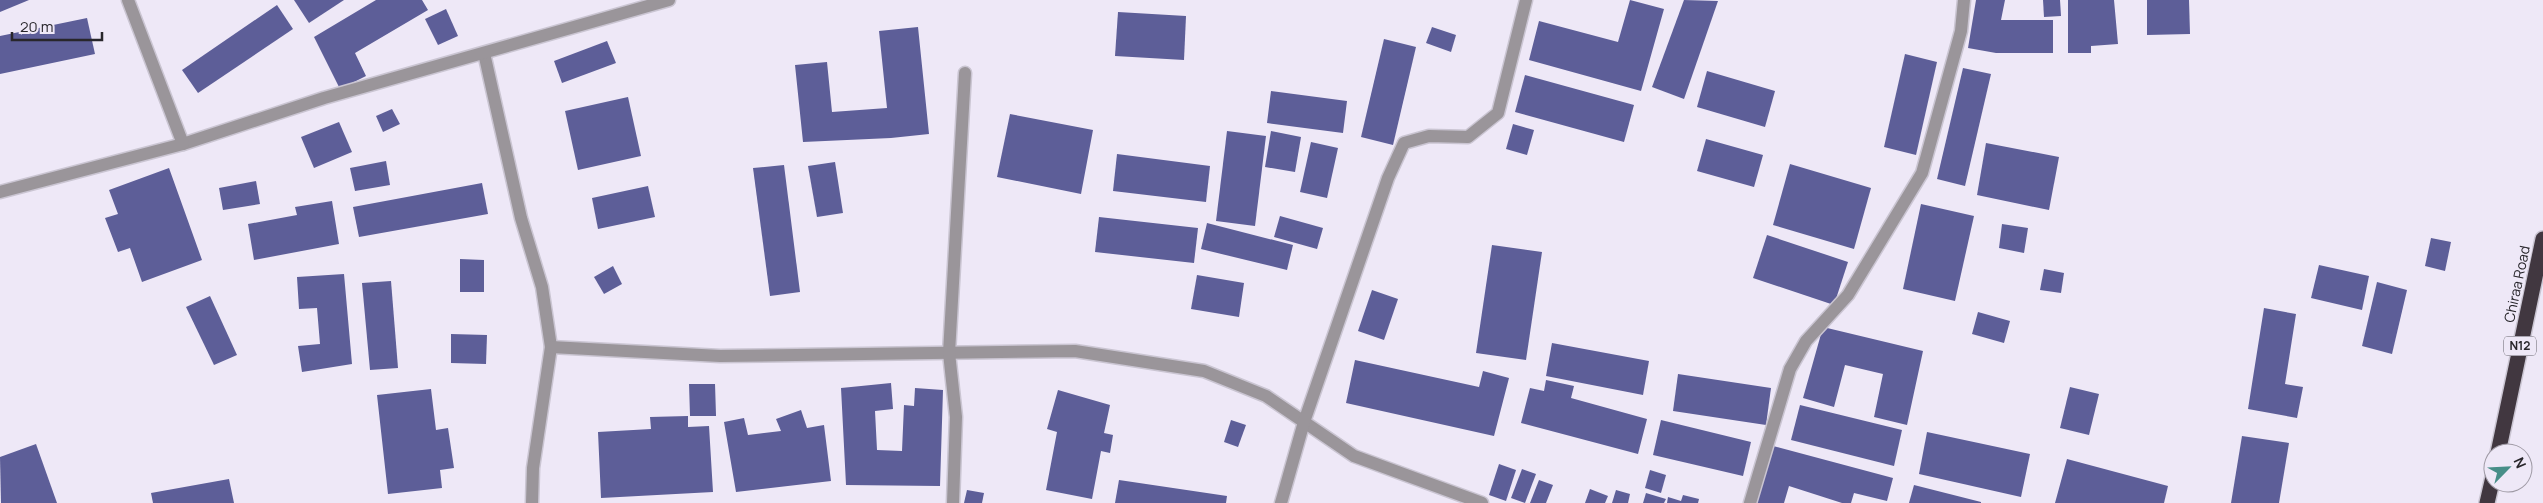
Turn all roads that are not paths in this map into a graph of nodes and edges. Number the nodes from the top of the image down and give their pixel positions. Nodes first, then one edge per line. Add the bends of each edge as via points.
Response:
1 (128, 0) edge
2 (669, 0) edge
3 (1526, 0) edge
4 (1964, 0) edge
5 (484, 52) junction
6 (965, 73) dead end
7 (182, 144) junction
8 (0, 192) edge
9 (2543, 239) edge
10 (551, 347) junction
11 (949, 353) junction
12 (1304, 422) junction
13 (2500, 443) edge
14 (532, 503) edge
15 (953, 503) edge
16 (1281, 503) edge
17 (1482, 503) edge
18 (1750, 503) edge

1 - 7 street
2 - 5 street
3 - 12 street via 1498,113 1468,137 1429,136 1404,142 1388,178
4 - 18 street via 1961,31 1922,173 1848,294 1806,341 1790,369
5 - 7 street via 324,98
5 - 10 street via 521,218 542,287
6 - 11 street
7 - 8 street
9 - 13 highway, Chiraa Road / N12
10 - 11 street via 720,356
10 - 14 street via 533,468
11 - 12 street via 1075,351 1204,371 1266,396
11 - 15 street via 956,417
12 - 16 street
12 - 17 street via 1354,456

